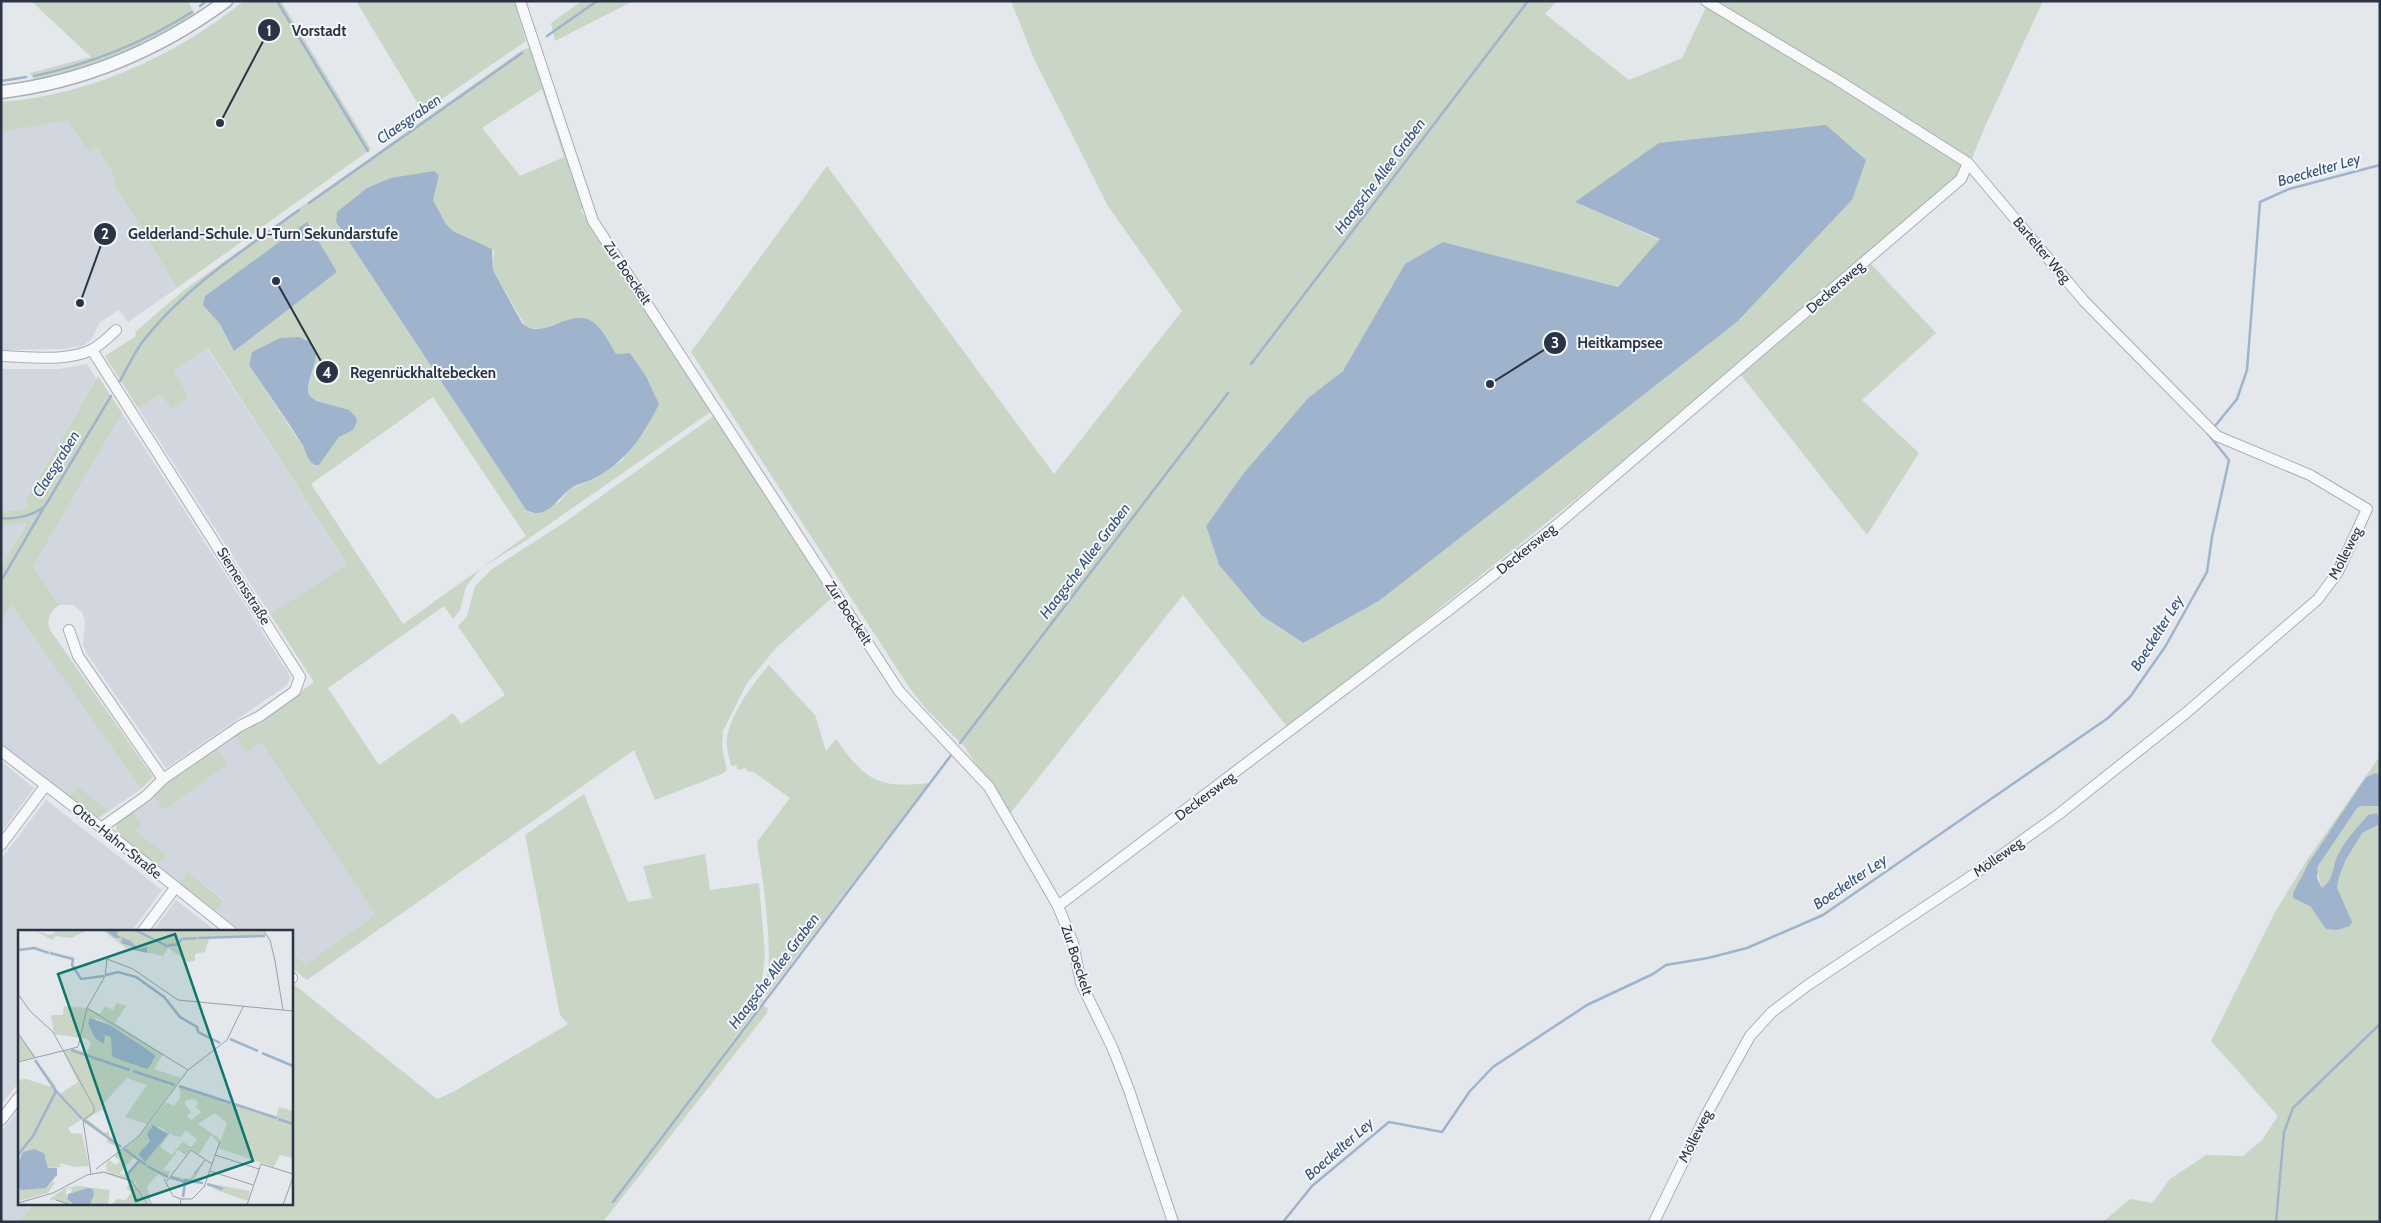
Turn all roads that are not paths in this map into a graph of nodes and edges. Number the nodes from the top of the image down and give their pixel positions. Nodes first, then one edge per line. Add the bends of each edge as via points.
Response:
1 (226, 1) edge
2 (520, 1) edge
3 (1706, 1) edge
4 (1, 92) edge
5 (1968, 163) junction
6 (116, 330) dead end
7 (92, 350) junction
8 (1, 356) edge
9 (2367, 509) joint
10 (69, 630) dead end
11 (1, 751) edge
12 (163, 779) junction
13 (46, 785) junction
14 (102, 828) junction
15 (1, 845) edge
16 (175, 888) junction
17 (1058, 906) junction
18 (144, 930) edge
19 (229, 930) edge
20 (18, 1098) edge
21 (1, 1120) edge
22 (1173, 1222) edge
23 (1654, 1222) edge

1 - 4 street via 165,41 105,68 50,84
2 - 17 street, Zur Boeckelt via 593,221 899,691 989,787
3 - 5 street, Bartelter Weg
5 - 9 street, Bartelter Weg via 2084,301 2217,436 2310,475
5 - 17 street, Deckersweg via 1961,179 1558,524 1442,616
6 - 7 street
7 - 8 street via 58,356
7 - 12 street, Siemensstraße via 300,677 295,691
9 - 23 street, Mölleweg via 2338,572 2318,599 2186,713 2059,814 1772,1012 1750,1036 1709,1108
10 - 12 street via 78,656
11 - 13 street, Otto-Hahn-Straße
12 - 14 street, Siemensstraße via 146,796
13 - 14 street, Otto-Hahn-Straße
13 - 15 street
14 - 16 street, Otto-Hahn-Straße
16 - 18 street
16 - 19 street, Otto-Hahn-Straße
17 - 22 street, Zur Boeckelt via 1073,943 1081,982 1126,1082
20 - 21 street

